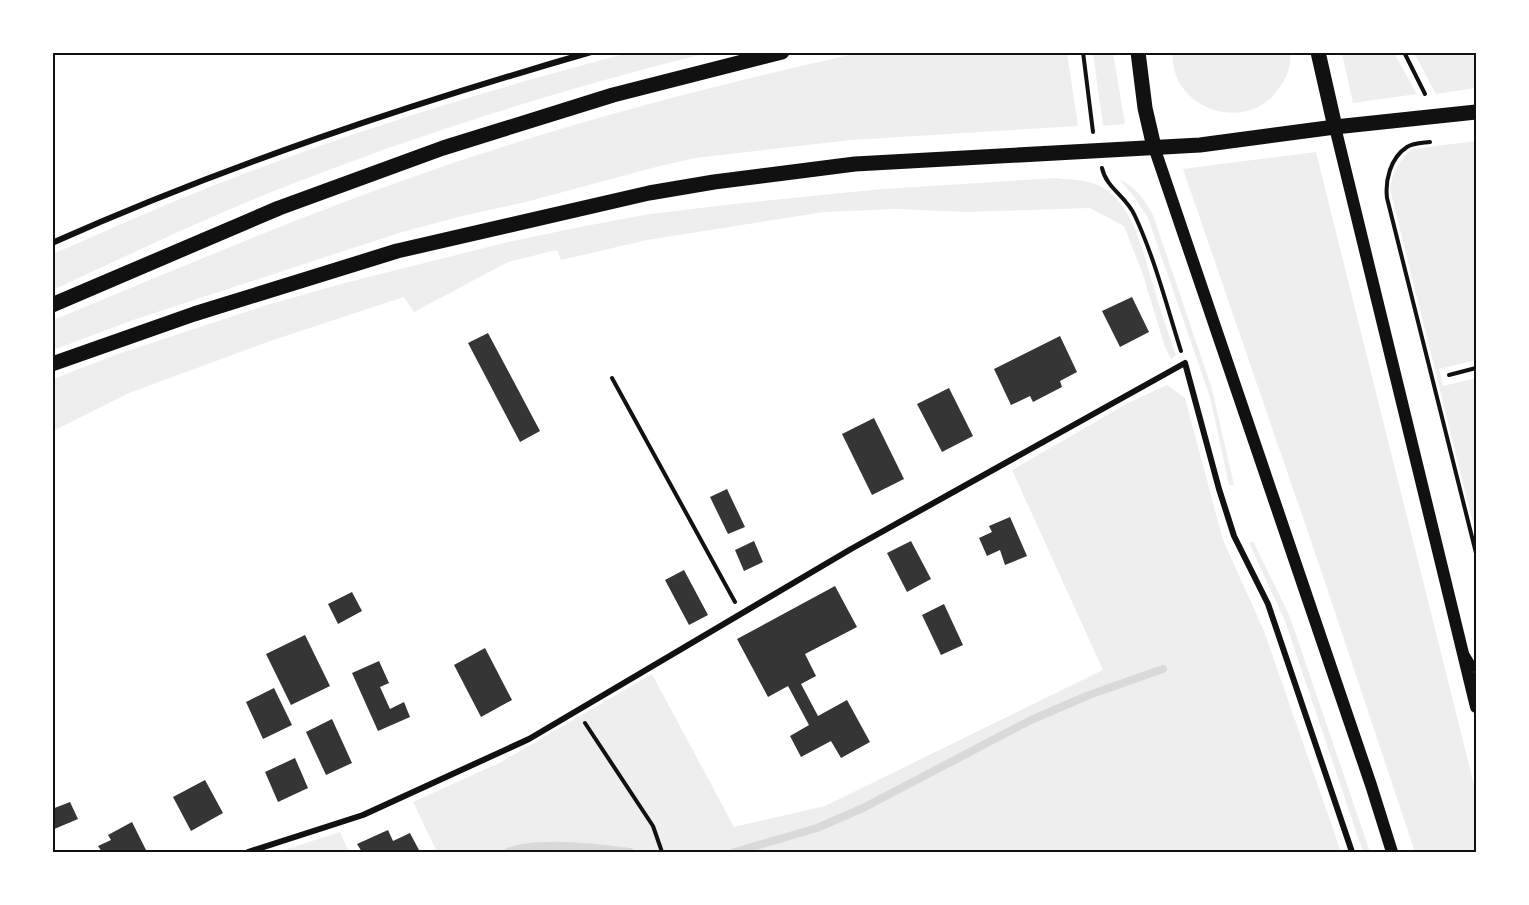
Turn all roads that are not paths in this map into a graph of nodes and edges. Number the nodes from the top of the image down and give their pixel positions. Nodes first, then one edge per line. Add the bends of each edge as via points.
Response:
1 (591, 52) edge
2 (782, 52) edge
3 (1138, 52) edge
4 (1318, 52) edge
5 (1476, 112) edge
6 (1335, 127) junction
7 (1154, 147) junction
8 (52, 243) edge
9 (52, 305) edge
10 (52, 364) edge
11 (1462, 646) junction
12 (1476, 670) edge
13 (1476, 707) edge
14 (248, 852) edge
15 (1352, 852) edge
16 (1392, 852) edge

1 - 8 street via 305,142
2 - 9 main road via 613,95 443,148 279,208
3 - 7 main road
4 - 6 main road
5 - 6 main road
6 - 7 main road via 1200,145
6 - 11 main road
7 - 10 main road via 855,164 650,193 397,251 195,314
7 - 16 main road
11 - 12 street
11 - 13 main road
14 - 15 street via 363,815 528,739 851,549 1185,363 1234,536 1268,604

